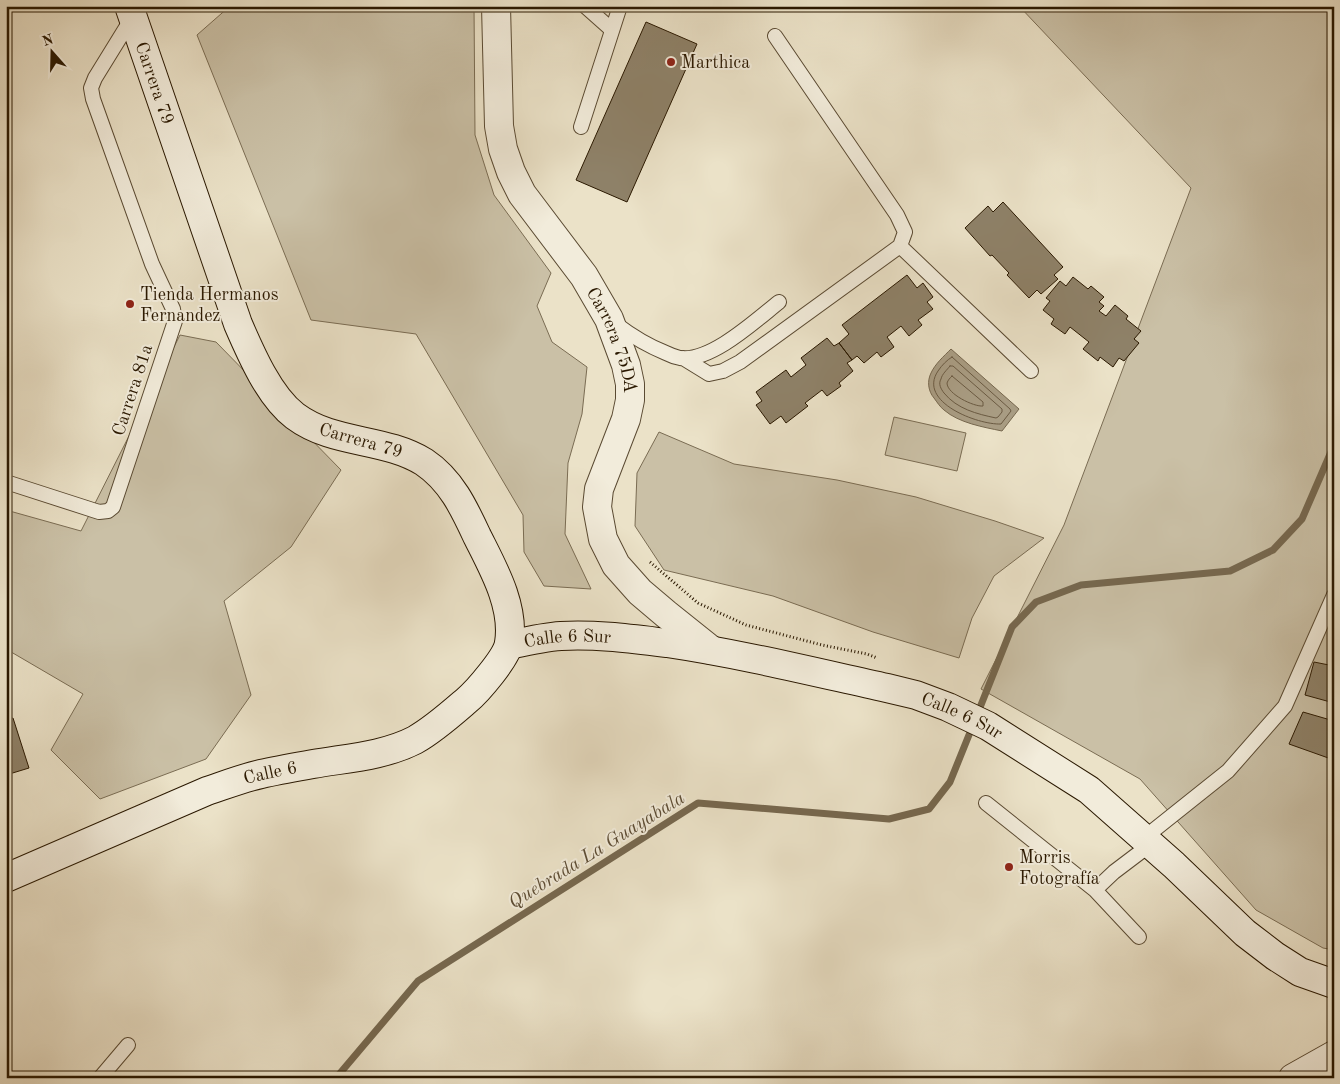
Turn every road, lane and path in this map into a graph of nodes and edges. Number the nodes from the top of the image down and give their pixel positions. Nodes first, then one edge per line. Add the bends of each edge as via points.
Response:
1 (496, 6) edge
2 (585, 6) edge
3 (620, 6) edge
4 (131, 12) edge
5 (612, 30) junction
6 (775, 36) dead end
7 (581, 127) dead end
8 (900, 246) junction
9 (779, 302) dead end
10 (609, 319) junction
11 (683, 358) junction
12 (1031, 371) dead end
13 (6, 482) edge
14 (646, 559) dead end
15 (1334, 595) edge
16 (509, 645) junction
17 (711, 650) junction
18 (885, 661) dead end
19 (986, 803) dead end
20 (1147, 841) junction
21 (6, 878) edge
22 (1095, 890) junction
23 (1139, 937) dead end
24 (1334, 984) edge
25 (128, 1045) dead end
26 (1334, 1055) edge
27 (100, 1078) edge
28 (1293, 1078) edge

1 - 10 main road, Carrera 75DA via 502,149 522,194 584,276
2 - 5 lane
3 - 5 lane
4 - 13 lane, Carrera 81a via 91,88 175,321 113,506 108,511 99,512
4 - 16 main road, Carrera 79 via 238,324 264,378 294,415 312,426 333,435 405,452 442,478 459,498 499,580 510,626
5 - 7 lane
6 - 8 lane via 897,215 905,232
8 - 11 lane via 723,371 709,374
8 - 12 lane
9 - 11 lane via 720,348 705,355
10 - 11 lane via 648,346
10 - 17 main road, Carrera 75DA via 626,364 630,400 599,489 597,507 604,539 616,565 640,592
14 - 18 path via 698,603 746,625
15 - 20 lane via 1285,706 1228,771
16 - 17 main road, Calle 6 Sur via 562,636 610,637
16 - 21 main road, Calle 6 via 497,666 473,695 416,739 394,749 236,781
17 - 20 main road, Calle 6 Sur via 916,695 961,713 988,726 1089,790
19 - 22 lane
20 - 22 lane
20 - 24 main road, Calle 6 Sur via 1245,933 1275,956 1300,972
22 - 23 lane
25 - 27 lane
26 - 28 main road

